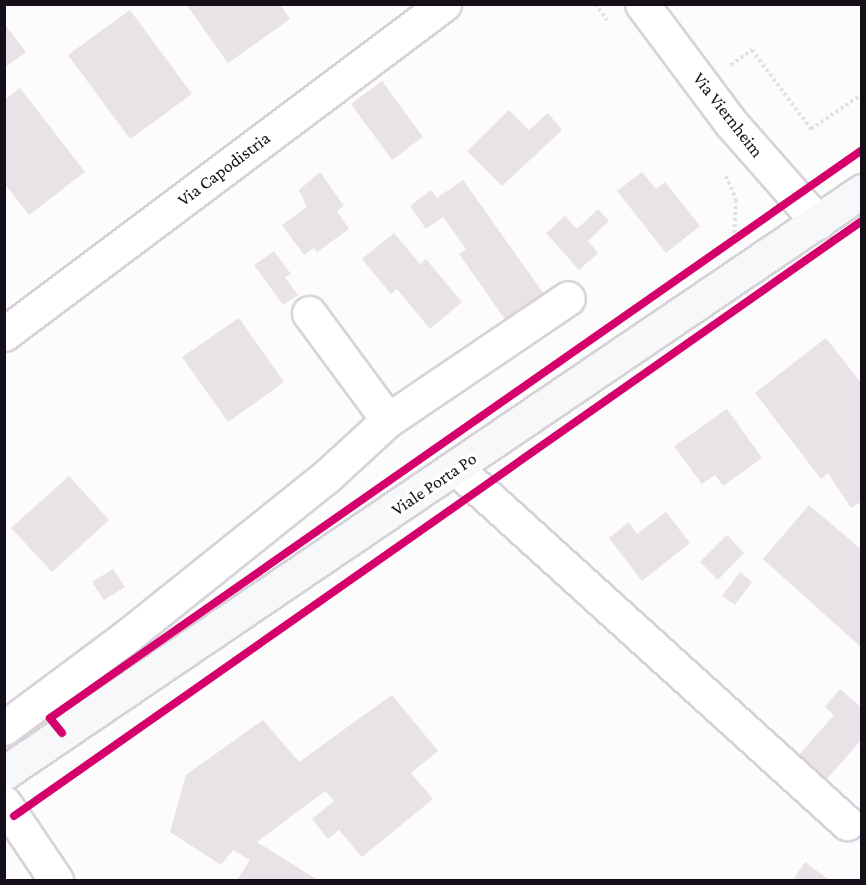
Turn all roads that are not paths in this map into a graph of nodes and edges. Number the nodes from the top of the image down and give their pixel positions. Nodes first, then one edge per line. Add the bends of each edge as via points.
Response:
1 (444, 4) edge
2 (642, 4) edge
3 (861, 191) edge
4 (818, 222) junction
5 (568, 298) dead end
6 (309, 313) dead end
7 (4, 333) edge
8 (387, 420) junction
9 (457, 469) junction
10 (4, 728) edge
11 (4, 773) edge
12 (4, 803) edge
13 (847, 823) dead end
14 (56, 880) edge

1 - 7 street, Via Capodistria
2 - 4 street, Via Viernheim via 731,123
3 - 4 main road, Viale Porta Po
4 - 9 main road, Viale Porta Po
5 - 8 street
6 - 8 street
8 - 10 street via 126,637
9 - 11 main road, Viale Porta Po
9 - 13 street
12 - 14 street

